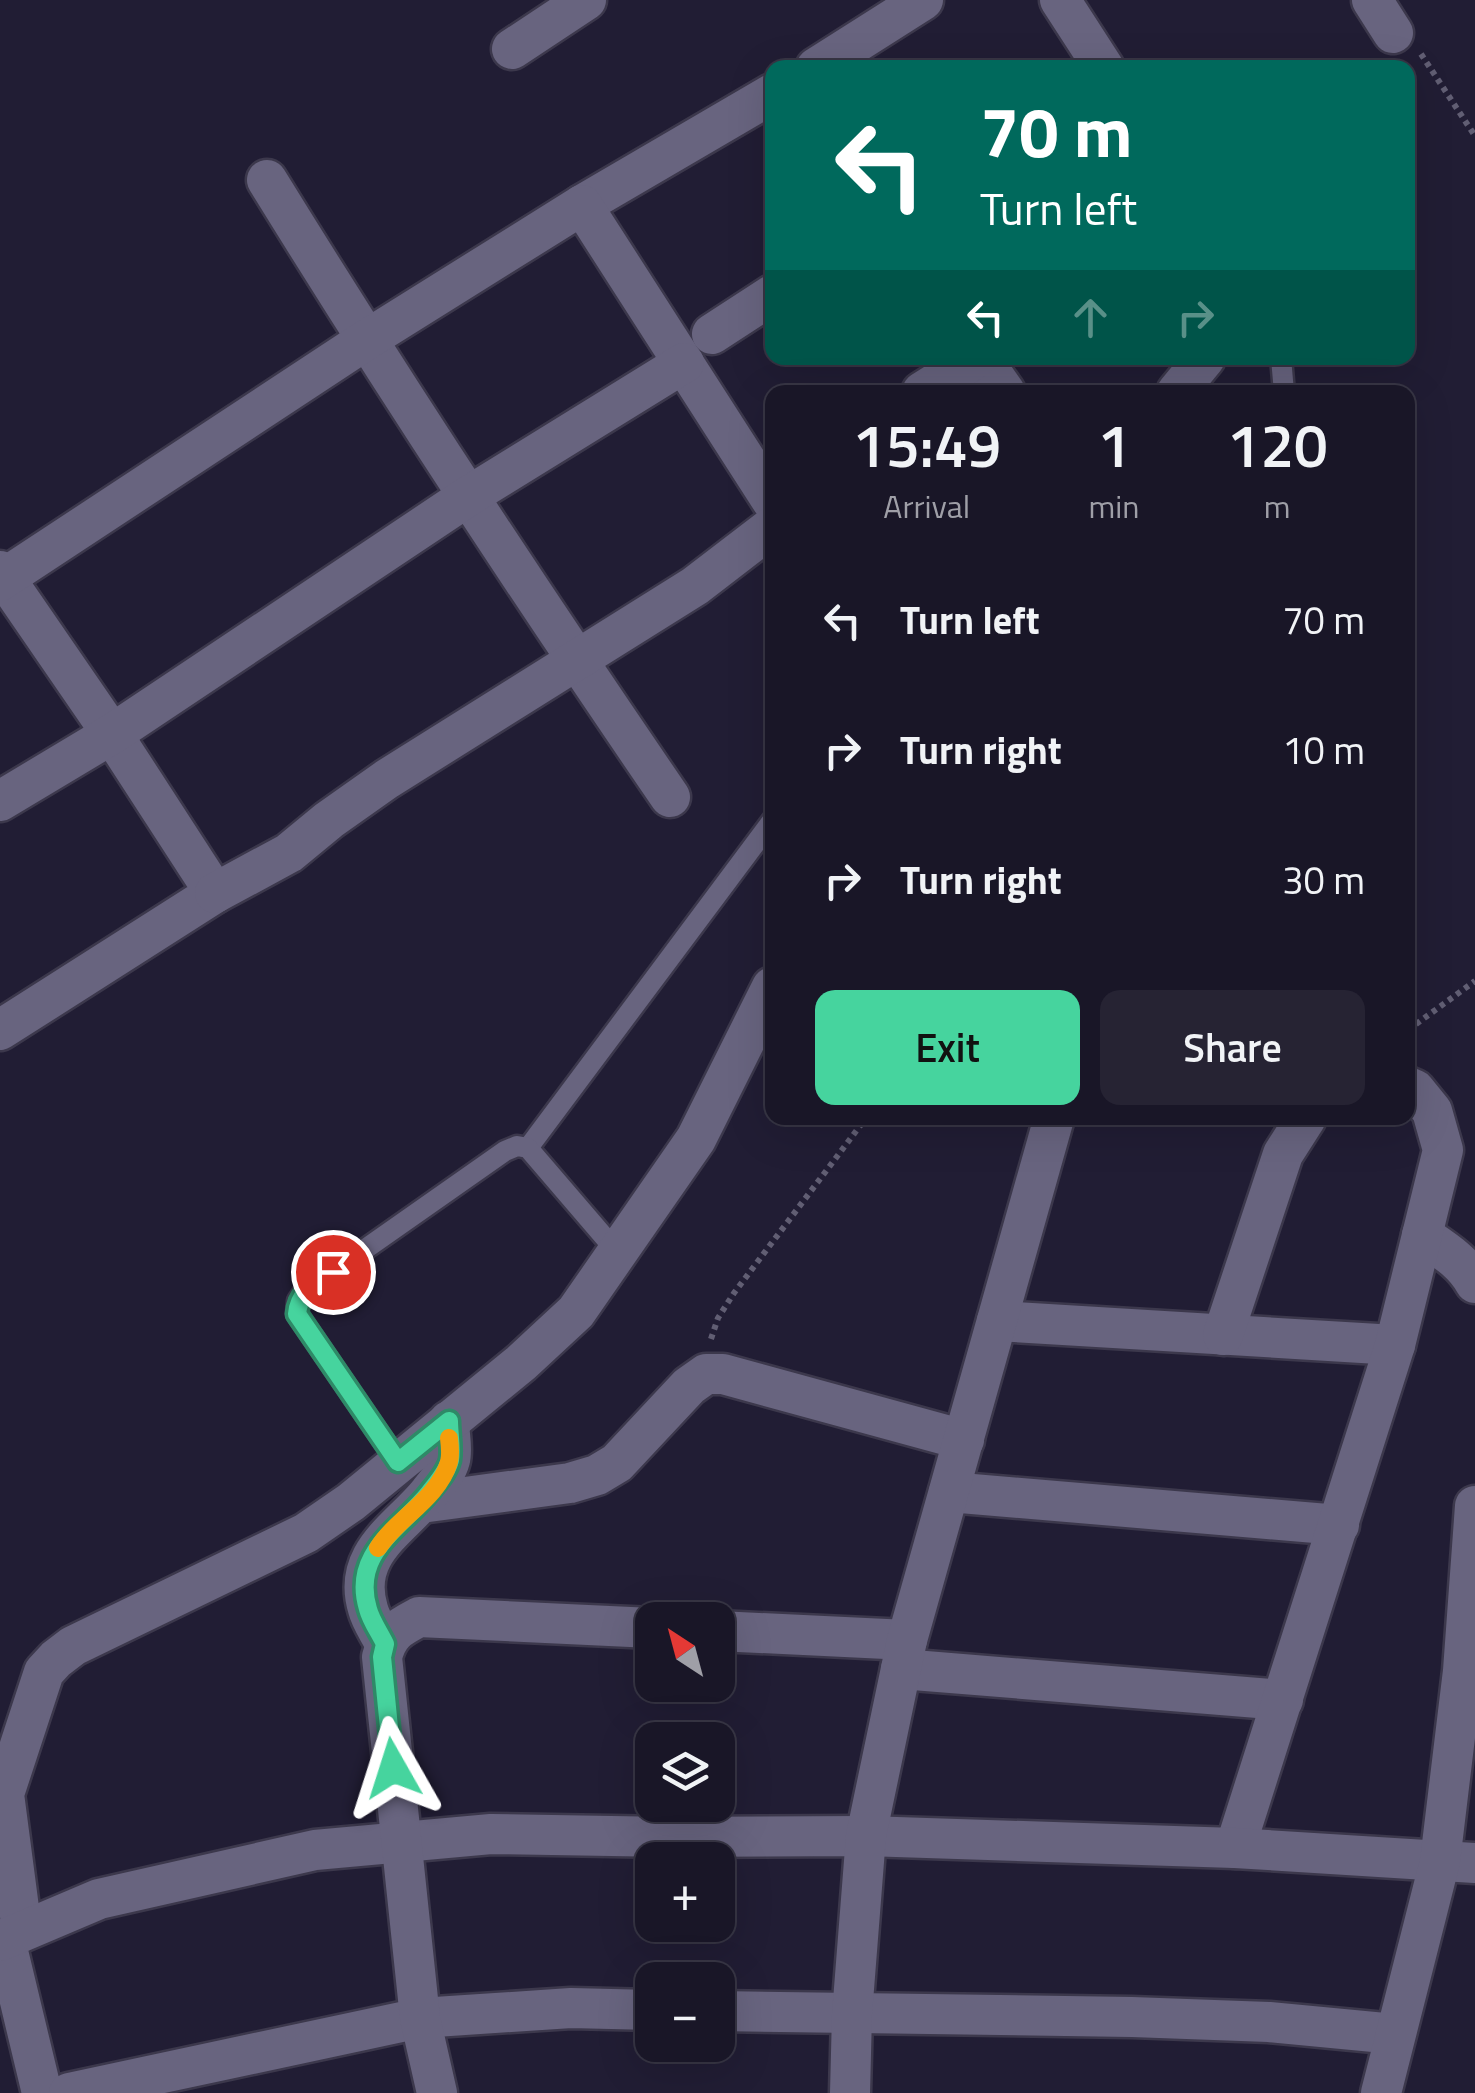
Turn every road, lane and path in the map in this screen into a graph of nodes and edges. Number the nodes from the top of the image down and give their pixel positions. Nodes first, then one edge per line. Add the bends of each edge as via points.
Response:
1 (586, 0) edge
2 (922, 0) edge
3 (1060, 0) edge
4 (1383, 16) edge
5 (512, 49) dead end
6 (828, 60) edge
7 (1099, 60) edge
8 (765, 98) edge
9 (1475, 136) edge
10 (267, 180) dead end
11 (582, 205) junction
12 (765, 300) edge
13 (712, 334) dead end
14 (366, 340) junction
15 (684, 363) junction
16 (966, 365) edge
17 (984, 365) edge
18 (1199, 365) edge
19 (934, 385) edge
20 (999, 385) edge
21 (1183, 385) edge
22 (765, 490) edge
23 (468, 497) junction
24 (765, 533) edge
25 (1, 577) edge
26 (576, 659) junction
27 (112, 734) junction
28 (670, 797) dead end
29 (0, 801) edge
30 (765, 830) edge
31 (215, 893) junction
32 (1475, 980) edge
33 (765, 1001) edge
34 (1415, 1025) edge
35 (0, 1030) edge
36 (1415, 1090) edge
37 (861, 1125) edge
38 (1052, 1125) edge
39 (1302, 1125) edge
40 (528, 1148) junction
41 (1422, 1235) junction
42 (618, 1253) junction
43 (1475, 1282) edge
44 (997, 1321) junction
45 (1223, 1335) junction
46 (1395, 1345) junction
47 (706, 1374) junction
48 (449, 1421) junction
49 (964, 1440) junction
50 (398, 1462) junction
51 (949, 1492) junction
52 (421, 1503) junction
53 (1475, 1506) edge
54 (1339, 1526) junction
55 (635, 1627) edge
56 (735, 1633) edge
57 (385, 1644) junction
58 (904, 1654) junction
59 (1469, 1671) edge
60 (1282, 1700) junction
61 (2, 1797) edge
62 (866, 1836) junction
63 (401, 1842) junction
64 (1235, 1848) junction
65 (1457, 1862) edge
66 (9, 1937) edge
67 (635, 2010) edge
68 (735, 2011) edge
69 (852, 2014) junction
70 (420, 2018) junction
71 (1395, 2034) junction
72 (42, 2093) edge
73 (69, 2093) edge
74 (437, 2093) edge
75 (850, 2093) edge
76 (1382, 2093) edge

1 - 5 street
2 - 6 street
3 - 7 street
4 - 9 path via 1422,54
8 - 11 street
10 - 14 street
11 - 14 street
11 - 15 street
12 - 13 street
14 - 23 street
14 - 25 street
15 - 22 street
15 - 23 street
16 - 19 street
17 - 20 street
18 - 21 street
23 - 26 street
23 - 27 street
24 - 26 street via 695,586
25 - 27 street
26 - 28 street
26 - 31 street via 388,779 289,853
27 - 29 street
27 - 31 street
30 - 40 lane
31 - 35 street
32 - 34 path
33 - 42 street via 696,1139
36 - 41 street via 1432,1111 1443,1150
37 - 47 path via 718,1318
38 - 44 street
39 - 45 street via 1283,1154
40 - 42 lane
40 - 50 lane via 505,1151 298,1301 297,1314
41 - 43 street via 1459,1261
41 - 46 street
42 - 48 street via 576,1312
44 - 45 street
44 - 49 street
45 - 46 street
46 - 54 street
47 - 49 street
47 - 52 street via 597,1475
48 - 50 street
48 - 52 street via 450,1460
49 - 51 street
50 - 61 street via 306,1532 56,1659 44,1672
51 - 54 street
51 - 58 street
52 - 57 street via 386,1536 364,1584
53 - 59 street
54 - 60 street
55 - 57 street via 419,1617 397,1628
56 - 58 street
57 - 63 street
58 - 60 street
58 - 62 street
59 - 65 street
60 - 64 street
61 - 66 street
62 - 63 street via 492,1834
62 - 64 street
62 - 69 street
63 - 66 street via 314,1850 99,1899
63 - 70 street
64 - 65 street
65 - 71 street
66 - 72 street
67 - 70 street
68 - 69 street
69 - 71 street via 1268,2022
69 - 75 street
70 - 73 street
70 - 74 street
71 - 76 street

